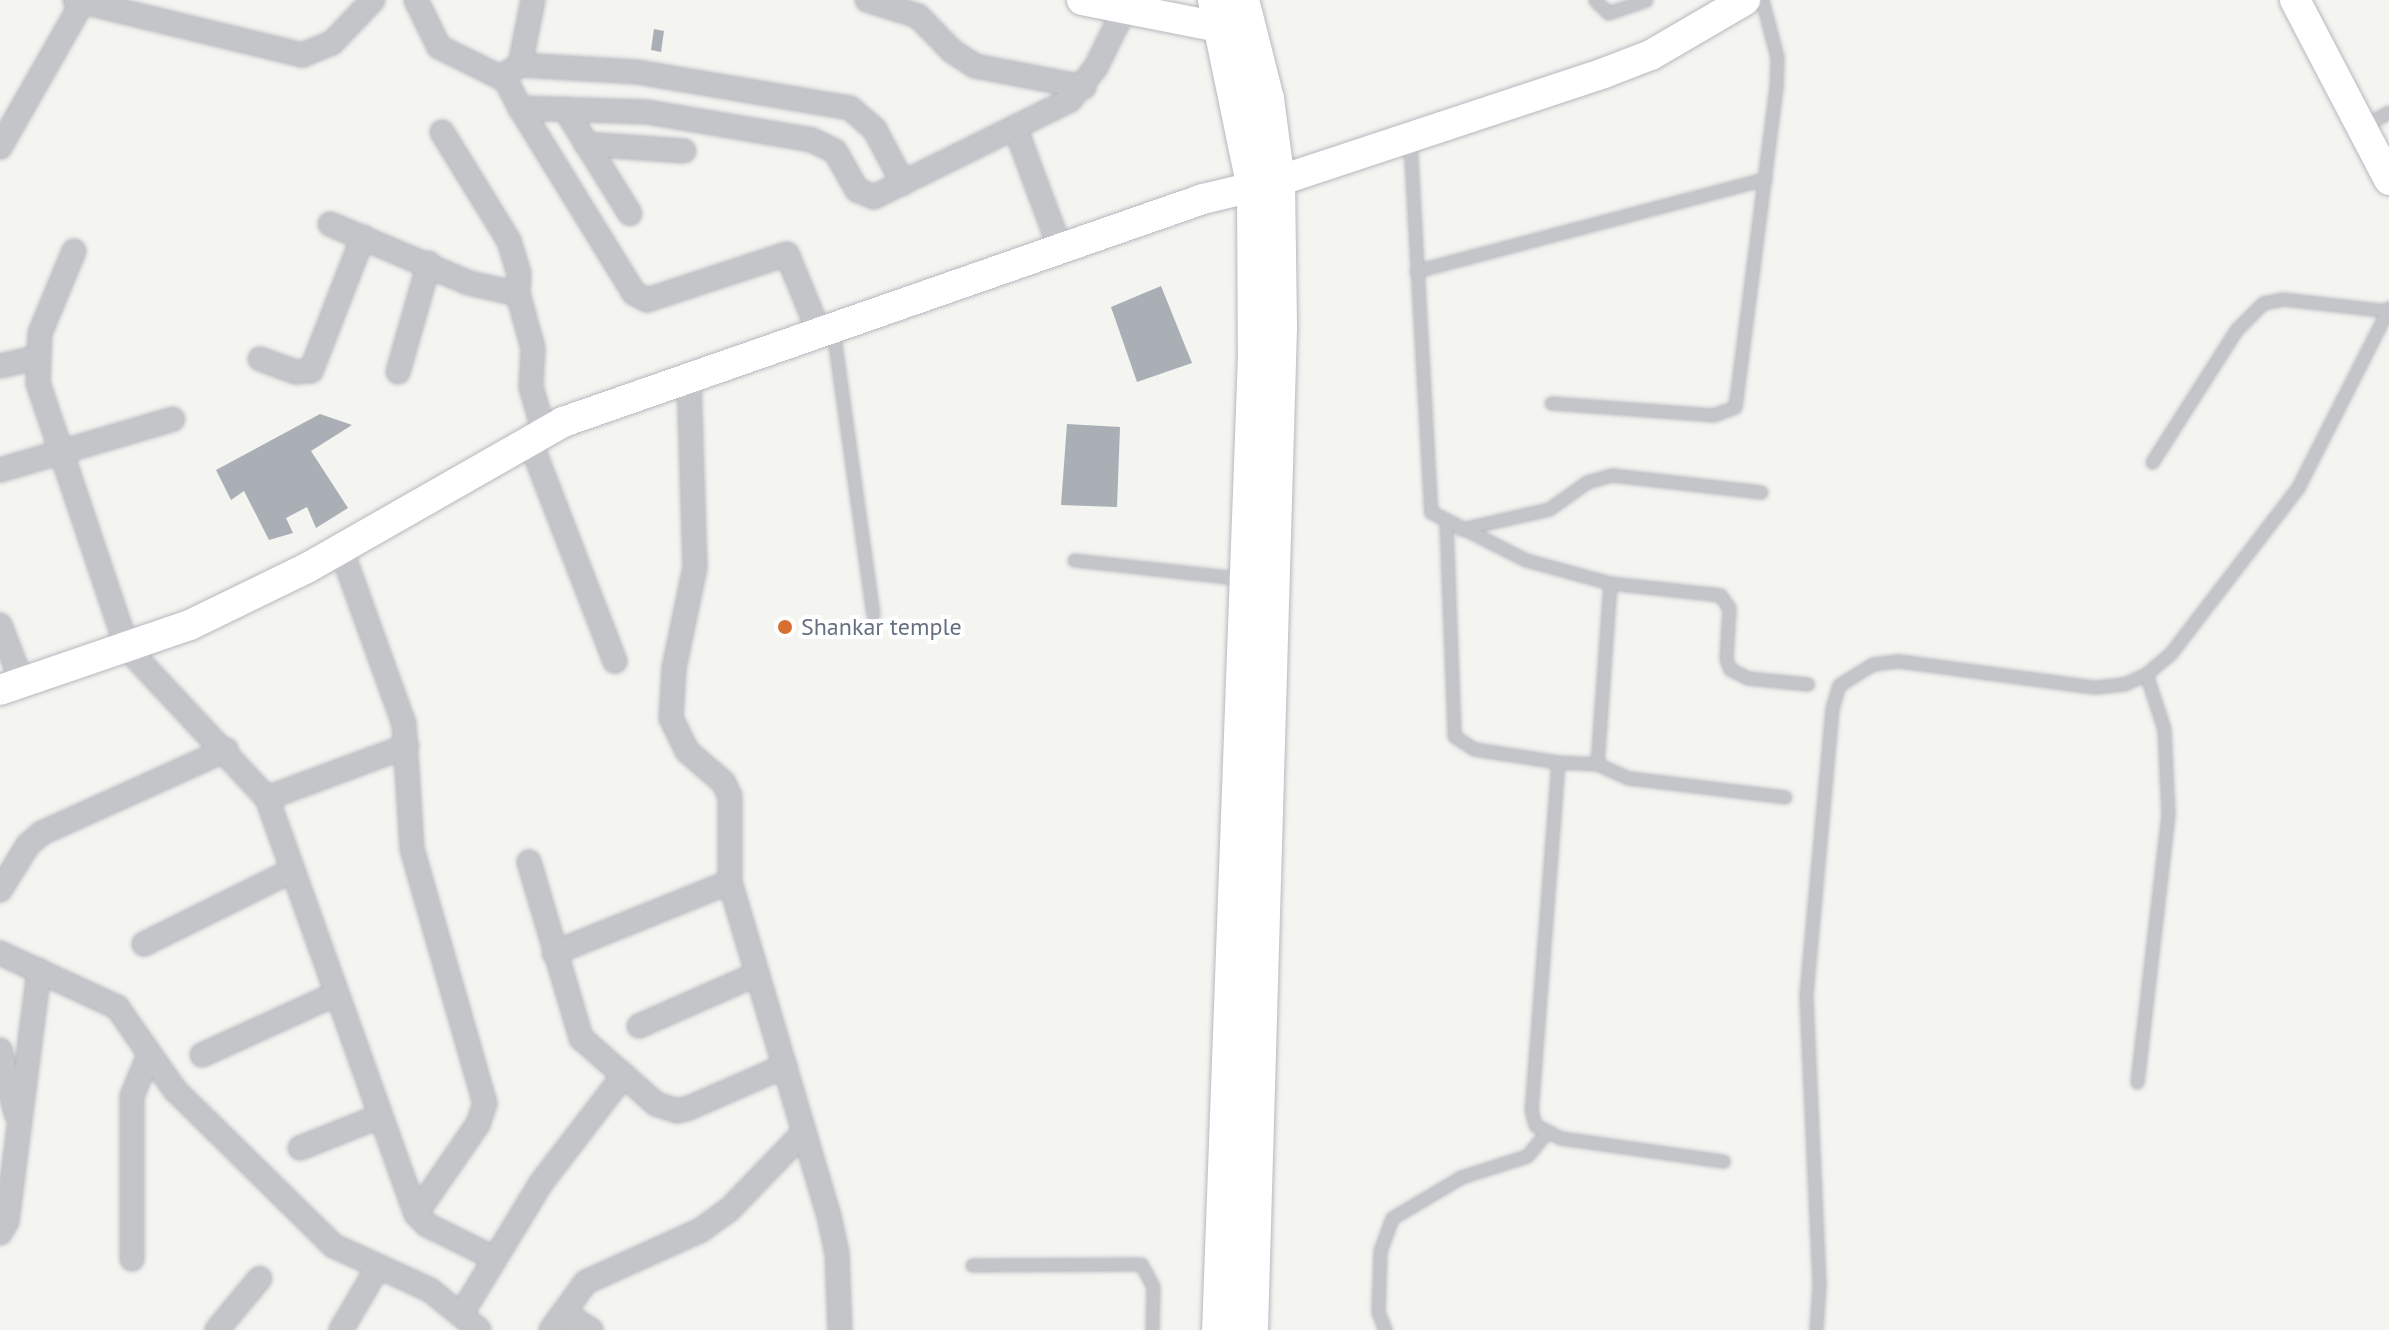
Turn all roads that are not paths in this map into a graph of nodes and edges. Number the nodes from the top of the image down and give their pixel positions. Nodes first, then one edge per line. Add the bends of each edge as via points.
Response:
1 (373, 0) edge
2 (416, 0) edge
3 (533, 0) edge
4 (867, 0) edge
5 (1082, 0) edge
6 (1595, 0) edge
7 (1646, 0) edge
8 (1745, 0) edge
9 (1762, 0) edge
10 (2295, 0) edge
11 (80, 1) edge
12 (1123, 12) junction
13 (1232, 15) edge
14 (513, 72) junction
15 (1084, 87) junction
16 (520, 108) junction
17 (565, 109) junction
18 (2389, 112) edge
19 (1015, 127) junction
20 (2359, 128) junction
21 (442, 132) dead end
22 (1410, 134) junction
23 (586, 144) junction
24 (0, 147) edge
25 (684, 151) dead end
26 (1765, 179) junction
27 (2389, 180) edge
28 (903, 183) junction
29 (1266, 185) junction
30 (630, 214) dead end
31 (330, 224) dead end
32 (363, 237) junction
33 (1060, 248) junction
34 (74, 251) dead end
35 (429, 263) junction
36 (1416, 271) junction
37 (518, 294) junction
38 (2388, 310) edge
39 (826, 330) junction
40 (36, 358) junction
41 (260, 359) dead end
42 (0, 366) edge
43 (398, 372) dead end
44 (689, 378) junction
45 (1551, 403) dead end
46 (173, 419) dead end
47 (537, 436) junction
48 (60, 455) junction
49 (2152, 462) dead end
50 (0, 470) edge
51 (1761, 492) dead end
52 (1446, 523) junction
53 (1460, 529) junction
54 (341, 549) junction
55 (1074, 560) dead end
56 (1248, 580) junction
57 (1610, 583) junction
58 (873, 614) dead end
59 (0, 625) edge
60 (127, 648) junction
61 (615, 661) dead end
62 (2146, 674) junction
63 (1808, 684) dead end
64 (11, 686) edge
65 (407, 746) junction
66 (226, 750) junction
67 (1558, 762) junction
68 (1597, 764) junction
69 (1785, 797) dead end
70 (267, 798) junction
71 (529, 862) dead end
72 (293, 870) junction
73 (730, 882) junction
74 (0, 890) edge
75 (144, 944) dead end
76 (0, 953) edge
77 (554, 953) junction
78 (39, 970) junction
79 (757, 974) junction
80 (336, 994) junction
81 (639, 1026) dead end
82 (0, 1050) edge
83 (149, 1055) junction
84 (202, 1055) dead end
85 (785, 1066) junction
86 (624, 1075) junction
87 (2137, 1082) dead end
88 (378, 1117) junction
89 (19, 1126) junction
90 (804, 1132) junction
91 (1545, 1134) junction
92 (300, 1148) dead end
93 (1723, 1161) dead end
94 (416, 1214) junction
95 (0, 1233) edge
96 (494, 1258) junction
97 (132, 1259) dead end
98 (972, 1265) dead end
99 (377, 1269) junction
100 (260, 1278) dead end
101 (462, 1313) junction
102 (559, 1322) edge
103 (217, 1330) edge
104 (341, 1330) edge
105 (479, 1330) edge
106 (591, 1330) edge
107 (840, 1330) edge
108 (1152, 1330) edge
109 (1219, 1330) edge
110 (1251, 1330) edge
111 (1385, 1330) edge
112 (1816, 1330) edge

1 - 11 street via 332,43 302,55
2 - 14 street via 439,47
3 - 14 street
4 - 15 street via 918,16 975,66
5 - 12 street
6 - 7 lane via 1608,13
8 - 22 street via 1651,55
9 - 26 lane via 1777,57
10 - 20 street
11 - 24 street
12 - 13 street
12 - 15 street
13 - 29 main road
14 - 16 street
14 - 28 street via 637,72 850,108 875,130
15 - 19 street via 1070,100
16 - 17 street
16 - 39 street via 640,298 787,254
17 - 23 street
17 - 28 street via 684,116 826,144 864,198
18 - 20 lane
19 - 28 street
19 - 33 street
20 - 27 street
21 - 37 street via 509,241 519,273
22 - 29 street
22 - 36 lane
23 - 25 street
23 - 30 street
26 - 36 lane
26 - 45 lane via 1735,407 1713,415
29 - 33 street via 1203,199
29 - 56 main road
29 - 110 main road via 1277,568
31 - 32 street
32 - 35 street
32 - 41 street via 311,371 295,372
33 - 39 street
34 - 40 street via 40,333
35 - 37 street via 469,283
35 - 43 street
36 - 52 lane via 1427,499 1431,512
37 - 47 street via 533,348
38 - 49 lane via 2283,299 2263,303 2236,330
38 - 62 lane via 2298,487 2170,654
39 - 44 street
39 - 58 lane
40 - 42 street
40 - 48 street via 38,383
44 - 47 street
44 - 73 street via 695,567 670,690 671,718 687,751 723,782 730,796
46 - 48 street
47 - 54 street
47 - 61 street
48 - 50 street
48 - 60 street
51 - 53 lane via 1612,475 1587,482 1549,509
52 - 53 lane
52 - 67 lane via 1454,736 1474,749
53 - 57 lane via 1526,560
54 - 60 street via 190,625
54 - 65 street via 395,694
55 - 56 lane
56 - 109 main road
57 - 63 lane via 1720,595 1729,608 1730,669 1748,678
57 - 68 lane
59 - 64 street
60 - 64 street
60 - 66 street
62 - 87 lane via 2164,729 2168,814
62 - 112 lane via 2124,684 2095,687 1899,661 1862,669 1839,685 1832,708 1806,994 1819,1284
65 - 70 street
65 - 94 street via 412,849 485,1103 478,1124
66 - 70 street
66 - 74 street via 42,833 28,845
67 - 68 lane
67 - 91 lane via 1531,1109
68 - 69 lane via 1629,778
70 - 72 street
71 - 77 street
72 - 75 street
72 - 80 street
73 - 77 street
73 - 79 street
76 - 78 street
77 - 86 street via 581,1038
78 - 83 street via 117,1007
78 - 89 street
79 - 81 street
79 - 85 street
80 - 84 street
80 - 88 street
82 - 89 street
83 - 97 street via 132,1096
83 - 99 street via 175,1090 334,1246
85 - 86 street via 677,1111 656,1104
85 - 90 street
86 - 96 street via 541,1183
88 - 92 street
88 - 94 street
89 - 95 street via 7,1221
90 - 102 street via 729,1210 701,1230 602,1271 586,1282
90 - 107 street via 837,1253
91 - 93 lane
91 - 111 lane via 1527,1156 1461,1177 1392,1218 1380,1251 1378,1312
94 - 96 street via 427,1225
96 - 101 street
98 - 108 lane via 1141,1264 1153,1287
99 - 101 street via 430,1290
99 - 104 street
100 - 103 street
101 - 105 street
102 - 106 street

